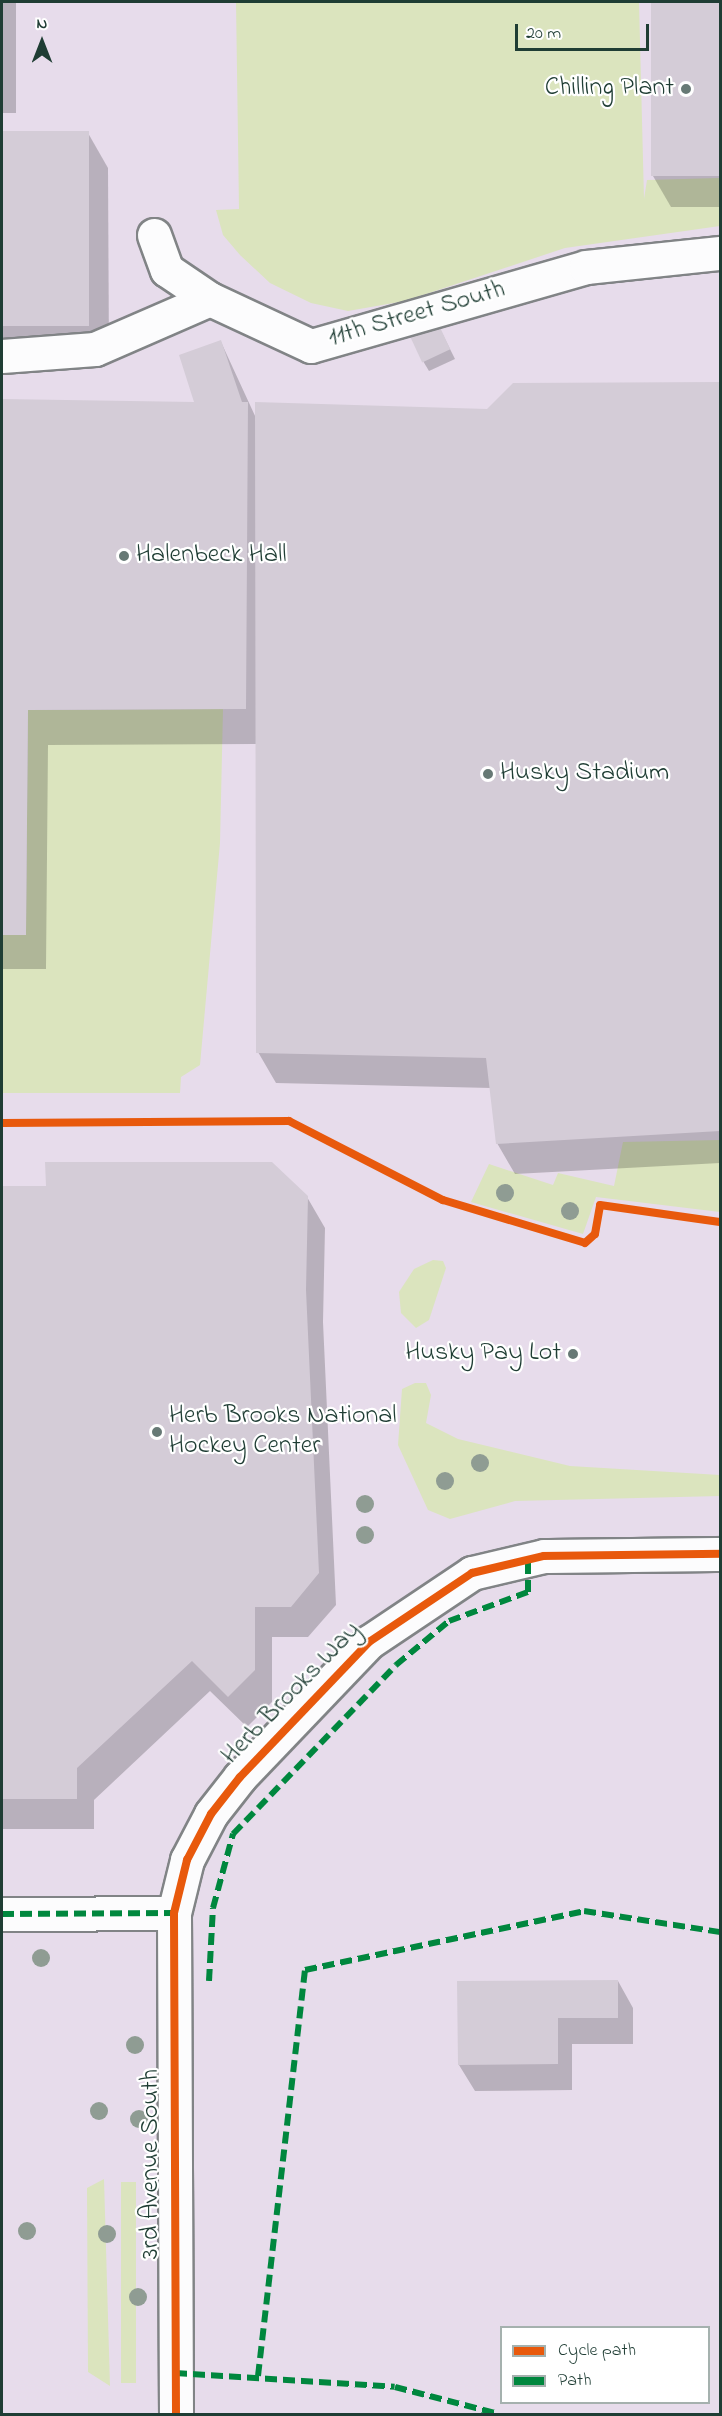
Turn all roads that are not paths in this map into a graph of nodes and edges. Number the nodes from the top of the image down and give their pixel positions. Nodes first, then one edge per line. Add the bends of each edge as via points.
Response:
1 (154, 235) dead end
2 (720, 253) edge
3 (210, 299) junction
4 (2, 356) edge
5 (720, 1554) edge
6 (174, 1913) junction
7 (2, 1914) edge
8 (176, 2415) edge

1 - 3 street, 11th Street South via 167,270
2 - 3 street, 11th Street South via 586,267 312,346
3 - 4 street via 95,349
5 - 6 street, Herb Brooks Way via 544,1556 471,1573 413,1608 369,1642 240,1777 187,1860
6 - 7 street
6 - 8 street, 3rd Avenue South

